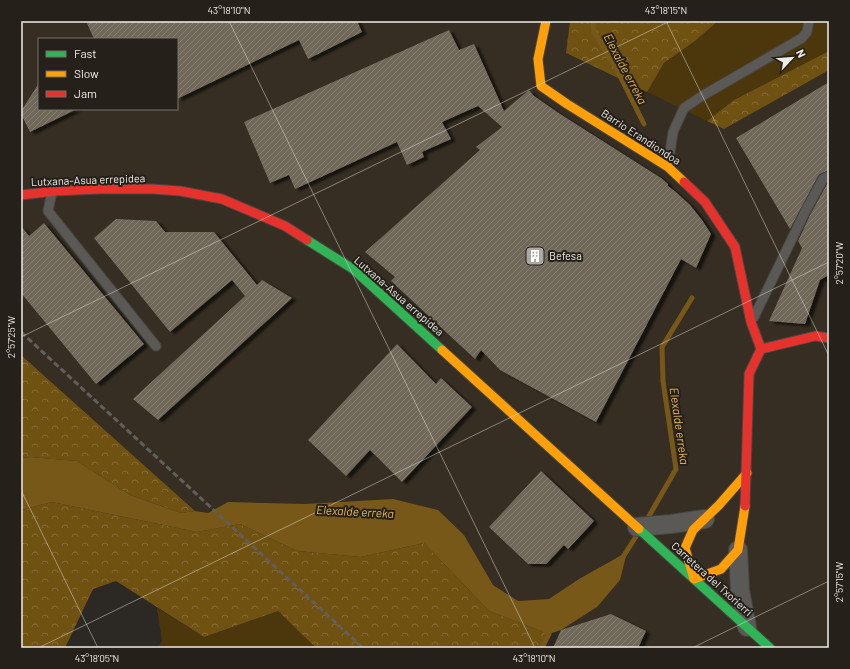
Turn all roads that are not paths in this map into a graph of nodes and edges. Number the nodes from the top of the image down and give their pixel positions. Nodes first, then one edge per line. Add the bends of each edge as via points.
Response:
1 (546, 21) edge
2 (809, 21) edge
3 (668, 167) junction
4 (829, 176) edge
5 (52, 192) junction
6 (21, 195) edge
7 (751, 322) junction
8 (829, 338) edge
9 (156, 346) dead end
10 (761, 349) junction
11 (747, 473) junction
12 (705, 518) junction
13 (637, 527) junction
14 (738, 550) junction
15 (694, 579) junction
16 (747, 627) junction
17 (770, 648) edge

1 - 3 main road, Barrio Erandiondoa via 538,60 541,86
2 - 3 lane via 807,32 802,38 684,108 673,132
3 - 7 main road, Barrio Erandiondoa via 705,202 735,247
4 - 7 lane via 823,179 805,212
5 - 6 main road, Lutxana-Asua errepidea
5 - 9 lane via 48,212
5 - 13 main road, Lutxana-Asua errepidea via 100,189 180,191 222,199 285,226 353,270
7 - 10 main road, Barrio Erandiondoa
8 - 10 main road via 815,336
10 - 11 main road via 749,374
11 - 12 main road
11 - 14 main road
12 - 13 street
12 - 15 main road via 693,530 685,548
13 - 15 main road, Carretera del Txorierri
14 - 15 main road via 721,569
14 - 16 street via 740,590
15 - 16 main road, Carretera del Txorierri
16 - 17 main road, Carretera del Txorierri

